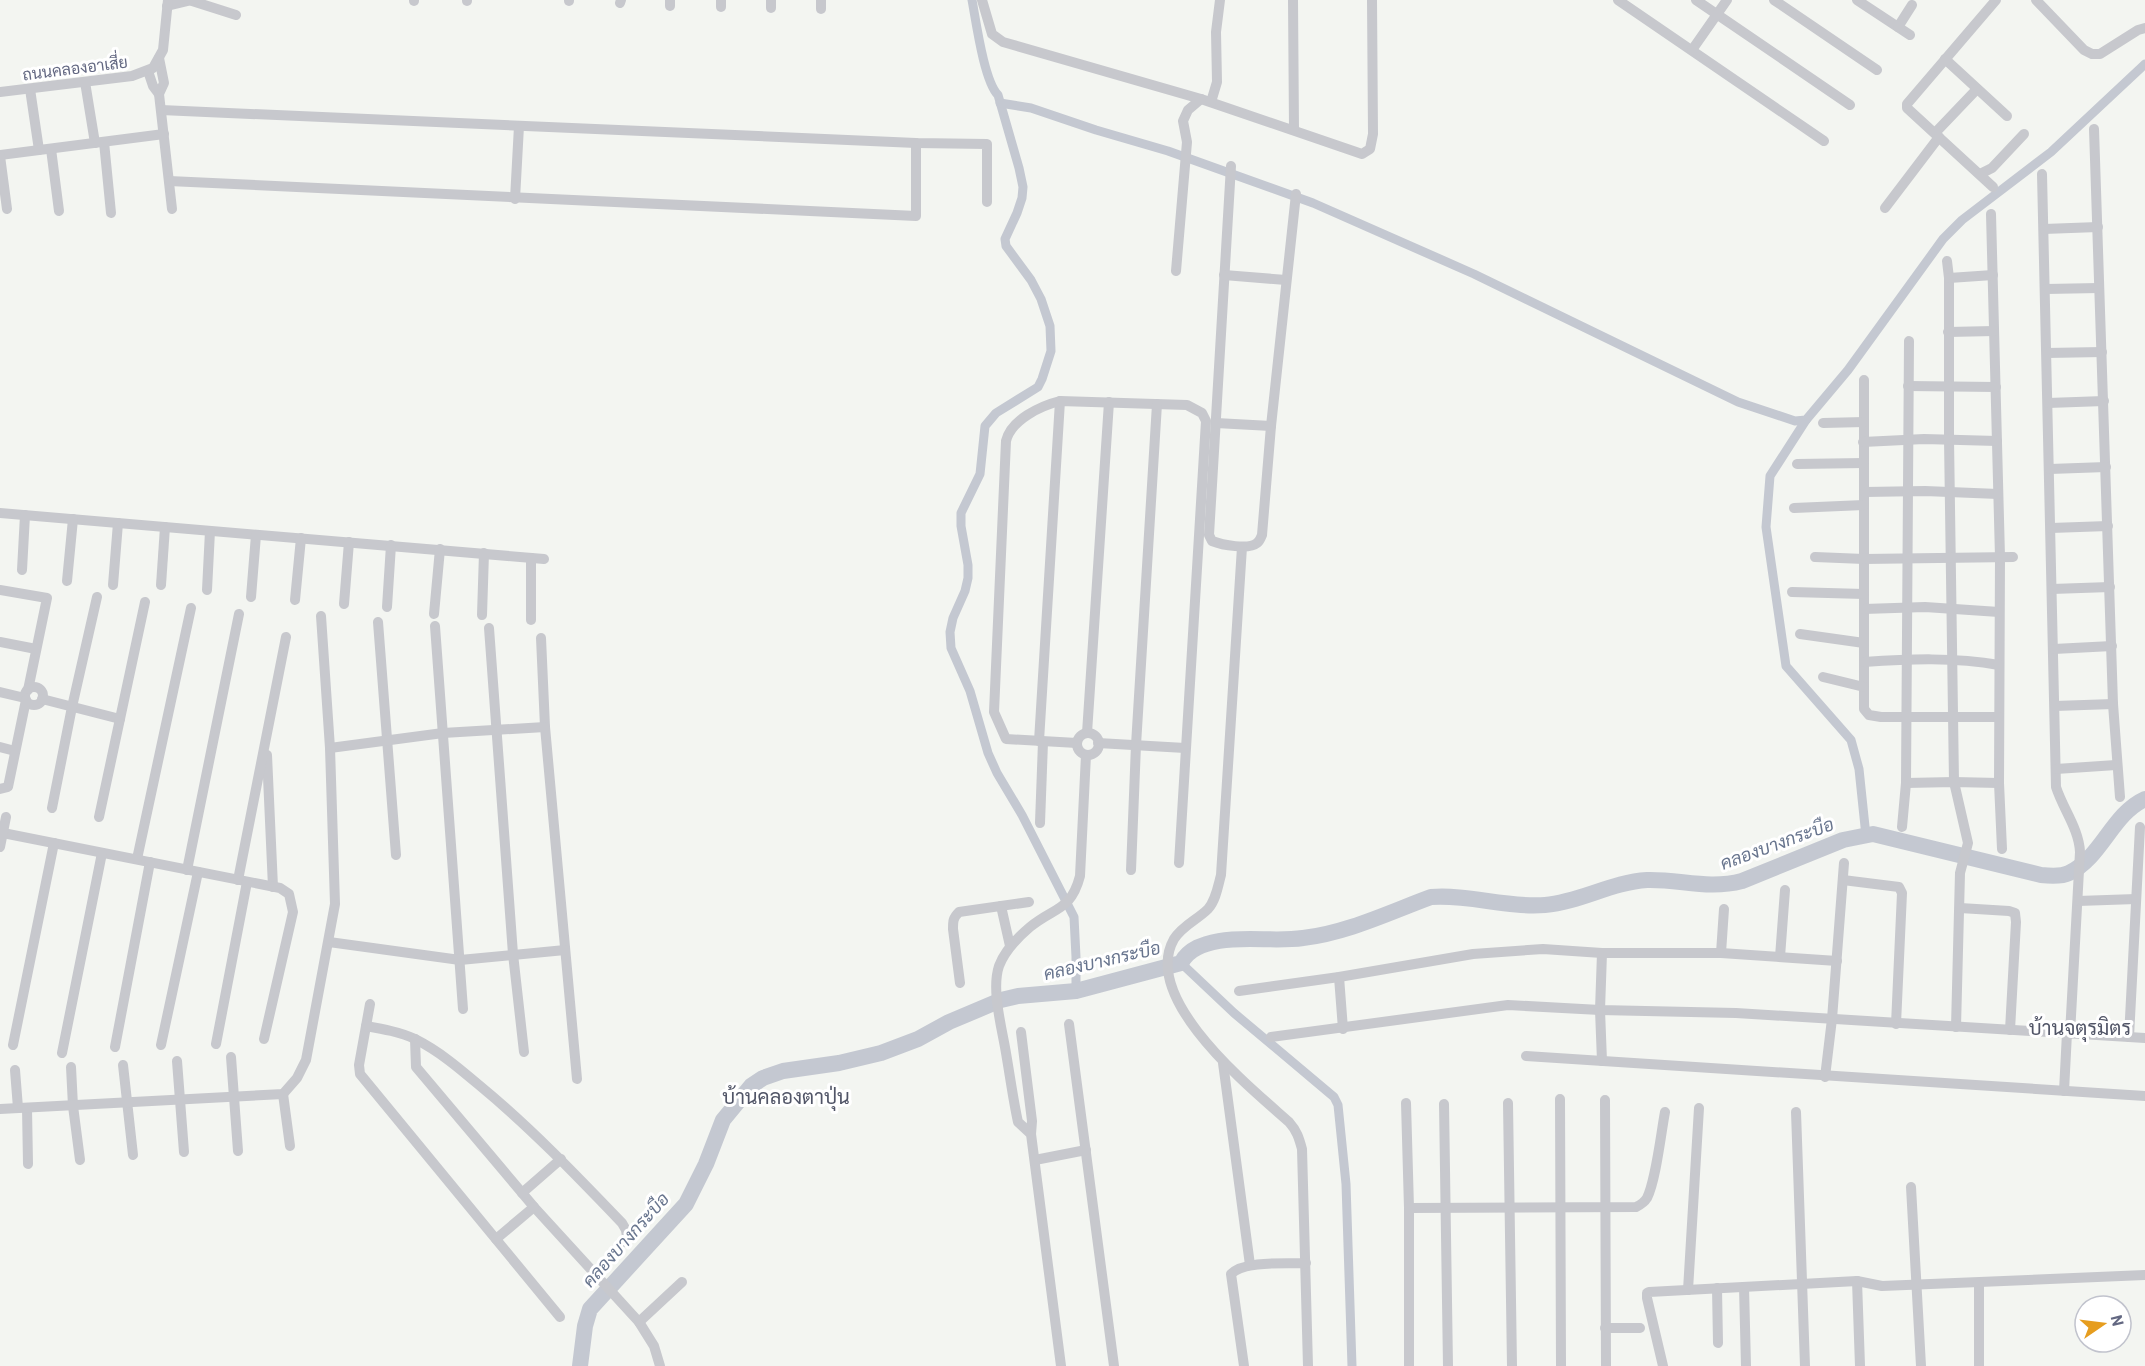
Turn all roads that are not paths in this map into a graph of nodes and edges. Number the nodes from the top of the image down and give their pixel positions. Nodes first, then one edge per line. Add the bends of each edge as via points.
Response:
1 (192, 0) edge
2 (982, 0) edge
3 (1220, 0) edge
4 (1293, 0) edge
5 (1372, 0) edge
6 (1618, 0) edge
7 (1696, 0) edge
8 (1727, 0) edge
9 (1774, 0) edge
10 (1857, 0) edge
11 (1996, 0) edge
12 (2036, 0) edge
13 (168, 3) edge
14 (1912, 5) dead end
15 (236, 15) dead end
16 (1717, 15) junction
17 (1898, 27) junction
18 (2145, 28) edge
19 (1910, 35) dead end
20 (1692, 50) junction
21 (159, 58) junction
22 (1945, 59) junction
23 (1877, 70) dead end
24 (148, 71) junction
25 (84, 82) junction
26 (30, 89) junction
27 (1977, 89) junction
28 (0, 92) edge
29 (159, 94) junction
30 (1206, 100) junction
31 (1850, 105) dead end
32 (161, 110) junction
33 (2007, 116) dead end
34 (519, 126) junction
35 (1294, 129) junction
36 (2094, 129) dead end
37 (164, 134) junction
38 (2024, 134) dead end
39 (1937, 135) junction
40 (1824, 141) dead end
41 (100, 143) junction
42 (916, 143) junction
43 (51, 149) junction
44 (39, 150) junction
45 (0, 155) edge
46 (1231, 166) dead end
47 (1980, 174) junction
48 (2042, 174) dead end
49 (169, 181) junction
50 (1993, 187) dead end
51 (1296, 194) dead end
52 (514, 199) junction
53 (987, 202) dead end
54 (1886, 207) dead end
55 (7, 209) dead end
56 (172, 209) dead end
57 (58, 211) dead end
58 (111, 213) dead end
59 (1991, 214) dead end
60 (2098, 227) junction
61 (2044, 229) junction
62 (1947, 261) dead end
63 (1176, 271) dead end
64 (1993, 274) junction
65 (1224, 275) junction
66 (1949, 278) junction
67 (1286, 280) junction
68 (2099, 288) junction
69 (2046, 289) junction
70 (1994, 332) junction
71 (1948, 333) junction
72 (1909, 341) dead end
73 (2102, 352) junction
74 (2047, 353) junction
75 (1864, 381) dead end
76 (1908, 386) junction
77 (1949, 386) junction
78 (1996, 387) junction
79 (2104, 400) junction
80 (1060, 401) junction
81 (1109, 402) junction
82 (2048, 403) junction
83 (1156, 404) junction
84 (1864, 422) junction
85 (1216, 423) junction
86 (1823, 423) dead end
87 (1271, 426) junction
88 (1949, 439) junction
89 (1907, 440) junction
90 (1996, 441) junction
91 (1863, 442) junction
92 (1864, 463) junction
93 (1797, 464) dead end
94 (2106, 467) junction
95 (2050, 469) junction
96 (1865, 492) junction
97 (1907, 492) junction
98 (1950, 493) junction
99 (1998, 494) junction
100 (1864, 505) junction
101 (1794, 508) dead end
102 (0, 513) edge
103 (25, 515) junction
104 (73, 519) junction
105 (118, 523) junction
106 (2108, 526) junction
107 (165, 527) junction
108 (2051, 528) junction
109 (210, 531) junction
110 (256, 535) junction
111 (301, 538) junction
112 (349, 542) junction
113 (391, 545) junction
114 (1242, 547) junction
115 (440, 549) junction
116 (484, 554) junction
117 (2000, 556) junction
118 (1815, 557) dead end
119 (1951, 557) junction
120 (2013, 557) dead end
121 (531, 558) junction
122 (1908, 558) junction
123 (544, 559) dead end
124 (1864, 559) junction
125 (22, 570) dead end
126 (67, 581) dead end
127 (113, 585) dead end
128 (161, 585) dead end
129 (2110, 587) junction
130 (2052, 589) junction
131 (0, 590) edge
132 (207, 590) dead end
133 (1792, 591) dead end
134 (1864, 594) junction
135 (97, 597) dead end
136 (251, 597) dead end
137 (295, 600) dead end
138 (144, 602) dead end
139 (344, 604) dead end
140 (387, 607) dead end
141 (1906, 607) junction
142 (191, 608) dead end
143 (1864, 609) junction
144 (1953, 610) junction
145 (1998, 612) junction
146 (239, 614) dead end
147 (434, 614) dead end
148 (482, 615) dead end
149 (321, 616) dead end
150 (531, 620) dead end
151 (378, 622) dead end
152 (435, 626) dead end
153 (489, 628) dead end
154 (1800, 634) dead end
155 (286, 637) dead end
156 (541, 638) dead end
157 (0, 642) edge
158 (1864, 643) junction
159 (2112, 646) junction
160 (36, 649) junction
161 (2054, 649) junction
162 (1907, 660) junction
163 (1952, 660) junction
164 (1864, 662) junction
165 (1999, 665) junction
166 (1823, 677) dead end
167 (1864, 687) junction
168 (0, 692) edge
169 (27, 696) junction
170 (2113, 704) junction
171 (2055, 706) junction
172 (72, 707) junction
173 (1906, 716) junction
174 (1953, 717) junction
175 (1999, 717) junction
176 (120, 719) junction
177 (545, 727) junction
178 (495, 729) junction
179 (1087, 733) junction
180 (443, 734) junction
181 (266, 736) junction
182 (388, 740) junction
183 (1041, 741) junction
184 (1077, 743) junction
185 (1098, 743) junction
186 (1136, 745) junction
187 (0, 747) edge
188 (330, 748) junction
189 (1185, 748) junction
190 (15, 751) junction
191 (1086, 754) junction
192 (2116, 765) junction
193 (2056, 769) junction
194 (1954, 782) junction
195 (1906, 783) junction
196 (1999, 783) junction
197 (0, 789) edge
198 (2120, 797) dead end
199 (52, 808) dead end
200 (6, 816) dead end
201 (99, 817) dead end
202 (1040, 823) dead end
203 (1902, 827) dead end
204 (2140, 827) dead end
205 (3, 833) junction
206 (54, 843) junction
207 (0, 847) edge
208 (2002, 849) dead end
209 (102, 852) junction
210 (396, 855) dead end
211 (137, 860) junction
212 (150, 862) junction
213 (1179, 863) dead end
214 (1844, 863) dead end
215 (1131, 870) dead end
216 (193, 871) junction
217 (1843, 879) junction
218 (243, 881) junction
219 (273, 887) junction
220 (1785, 890) dead end
221 (2078, 897) junction
222 (2136, 899) junction
223 (1029, 902) dead end
224 (1001, 906) junction
225 (1960, 908) junction
226 (1724, 909) dead end
227 (329, 942) junction
228 (1010, 946) junction
229 (564, 950) junction
230 (1602, 953) junction
231 (1721, 953) junction
232 (513, 954) junction
233 (1780, 957) junction
234 (459, 960) junction
235 (1837, 961) junction
236 (1339, 977) junction
237 (960, 983) dead end
238 (1239, 990) dead end
239 (370, 1004) dead end
240 (463, 1009) dead end
241 (1600, 1010) junction
242 (1832, 1019) junction
243 (1069, 1024) dead end
244 (1896, 1024) junction
245 (366, 1026) junction
246 (1956, 1027) junction
247 (1344, 1029) junction
248 (2010, 1030) junction
249 (1021, 1032) dead end
250 (2069, 1034) junction
251 (1271, 1037) dead end
252 (2129, 1037) junction
253 (2145, 1038) edge
254 (264, 1039) dead end
255 (415, 1040) junction
256 (216, 1044) dead end
257 (13, 1045) dead end
258 (161, 1045) dead end
259 (115, 1047) dead end
260 (524, 1052) dead end
261 (62, 1053) dead end
262 (1526, 1056) dead end
263 (231, 1057) dead end
264 (177, 1061) dead end
265 (1602, 1061) junction
266 (1223, 1063) junction
267 (123, 1065) dead end
268 (71, 1067) dead end
269 (15, 1070) dead end
270 (1825, 1077) junction
271 (577, 1079) dead end
272 (2064, 1091) junction
273 (283, 1094) junction
274 (2145, 1096) edge
275 (235, 1098) junction
276 (1560, 1099) dead end
277 (1605, 1100) dead end
278 (179, 1101) junction
279 (1406, 1103) dead end
280 (1508, 1103) dead end
281 (129, 1104) junction
282 (1444, 1104) dead end
283 (73, 1106) junction
284 (22, 1108) junction
285 (1700, 1108) dead end
286 (0, 1109) edge
287 (1665, 1112) dead end
288 (1796, 1112) dead end
289 (1031, 1134) junction
290 (290, 1146) dead end
291 (1086, 1150) junction
292 (238, 1151) dead end
293 (184, 1152) dead end
294 (132, 1155) dead end
295 (561, 1159) junction
296 (80, 1160) dead end
297 (1035, 1160) junction
298 (28, 1164) dead end
299 (1911, 1187) dead end
300 (522, 1193) junction
301 (534, 1207) junction
302 (1445, 1207) junction
303 (1604, 1207) junction
304 (1409, 1208) junction
305 (1509, 1208) junction
306 (1560, 1208) junction
307 (496, 1239) junction
308 (617, 1248) dead end
309 (1306, 1263) junction
310 (1250, 1265) junction
311 (2145, 1275) edge
312 (1857, 1281) junction
313 (682, 1282) dead end
314 (1803, 1283) junction
315 (1979, 1283) junction
316 (1918, 1284) junction
317 (1744, 1287) junction
318 (1717, 1288) junction
319 (1688, 1290) junction
320 (561, 1317) dead end
321 (639, 1322) junction
322 (1605, 1328) junction
323 (1640, 1328) dead end
324 (1718, 1343) dead end
325 (660, 1366) edge
326 (1061, 1366) edge
327 (1114, 1366) edge
328 (1244, 1366) edge
329 (1308, 1366) edge
330 (1409, 1366) edge
331 (1448, 1366) edge
332 (1512, 1366) edge
333 (1561, 1366) edge
334 (1606, 1366) edge
335 (1663, 1366) edge
336 (1746, 1366) edge
337 (1805, 1366) edge
338 (1860, 1366) edge
339 (1922, 1366) edge
340 (1979, 1366) edge

1 - 13 street
1 - 15 street
2 - 30 street via 989,27 997,39
3 - 30 street via 1217,82
4 - 35 street
5 - 35 street via 1370,149 1358,154
6 - 20 street
7 - 16 street
8 - 16 street
9 - 23 street
10 - 17 street
11 - 22 street
12 - 18 street via 2092,54 2100,54
13 - 21 street, ถนนคลองอาเสี่ย
14 - 17 street
16 - 20 street
16 - 31 street
17 - 19 street
20 - 40 street
21 - 24 street, ถนนคลองอาเสี่ย
21 - 29 street via 164,83
22 - 27 street
22 - 39 street via 1907,104
24 - 25 street, ถนนคลองอาเสี่ย
24 - 29 street
25 - 26 street, ถนนคลองอาเสี่ย
25 - 41 street
26 - 28 street, ถนนคลองอาเสี่ย
26 - 44 street
27 - 33 street
27 - 39 street
29 - 32 street
30 - 35 street
30 - 63 street via 1188,110 1183,121 1187,142
32 - 34 street
32 - 37 street
34 - 42 street
34 - 52 street
36 - 60 street
37 - 41 street
37 - 49 street
38 - 47 street via 1992,168
39 - 47 street
39 - 54 street
41 - 43 street
41 - 58 street
42 - 52 street via 916,216
42 - 53 street via 987,144
43 - 44 street
43 - 57 street
44 - 45 street
45 - 55 street
46 - 65 street
47 - 50 street
48 - 61 street
49 - 52 street
49 - 56 street
51 - 67 street
59 - 64 street
60 - 61 street
60 - 68 street
61 - 69 street
62 - 66 street
64 - 66 street
64 - 70 street
65 - 67 street
65 - 85 street
66 - 71 street
67 - 87 street
68 - 69 street
68 - 73 street
69 - 74 street
70 - 71 street
70 - 78 street
71 - 77 street
72 - 76 street
73 - 74 street
73 - 79 street
74 - 82 street
75 - 84 street
76 - 77 street
76 - 89 street
77 - 78 street
77 - 88 street
78 - 90 street
79 - 82 street
79 - 94 street
80 - 81 street
80 - 183 street
80 - 183 street via 1029,414 1008,433 1006,441 994,712 1006,738
81 - 83 street
81 - 179 street
82 - 95 street
83 - 186 street
83 - 189 street via 1187,405 1202,413 1206,421
84 - 86 street
84 - 91 street
85 - 87 street
85 - 114 street via 1209,535 1212,542
87 - 114 street via 1262,535 1259,543
88 - 89 street
88 - 90 street
88 - 98 street
89 - 91 street
89 - 97 street
90 - 99 street
91 - 92 street
92 - 93 street
92 - 96 street
94 - 95 street
94 - 106 street
95 - 108 street
96 - 97 street
96 - 100 street
97 - 98 street
97 - 122 street
98 - 99 street
98 - 119 street
99 - 117 street
100 - 101 street
100 - 124 street
102 - 103 street
103 - 104 street
103 - 125 street
104 - 105 street
104 - 126 street
105 - 107 street
105 - 127 street
106 - 108 street
106 - 129 street
107 - 109 street
107 - 128 street
108 - 130 street
109 - 110 street
109 - 132 street
110 - 111 street
110 - 136 street
111 - 112 street
111 - 137 street
112 - 113 street
112 - 139 street
113 - 115 street
113 - 140 street
114 - 266 street via 1221,875 1209,908 1174,939 1169,962 1176,997
115 - 116 street
115 - 147 street
116 - 121 street
116 - 148 street
117 - 119 street
117 - 120 street
117 - 145 street
118 - 124 street
119 - 122 street
119 - 144 street
121 - 123 street
121 - 150 street
122 - 124 street
122 - 141 street
124 - 134 street
129 - 130 street
129 - 159 street
130 - 161 street
131 - 160 street via 47,598
133 - 134 street
134 - 143 street
135 - 172 street
138 - 176 street
141 - 143 street
141 - 144 street
141 - 162 street
142 - 211 street
143 - 158 street
144 - 145 street
144 - 163 street
145 - 165 street
146 - 216 street
149 - 188 street
151 - 182 street
152 - 180 street
153 - 178 street
154 - 158 street
155 - 181 street
156 - 177 street
157 - 160 street
158 - 164 street
159 - 161 street
159 - 170 street
160 - 169 street
161 - 171 street
162 - 163 street
162 - 164 street
162 - 173 street
163 - 165 street
163 - 174 street
164 - 167 street
165 - 175 street
166 - 167 street
167 - 173 street via 1864,709 1869,715
168 - 169 street
169 - 172 street via 33,705 42,699
169 - 190 street
170 - 171 street
170 - 192 street
171 - 193 street
172 - 176 street
172 - 199 street
173 - 174 street
173 - 195 street
174 - 175 street
174 - 194 street
175 - 196 street
176 - 201 street
177 - 178 street
177 - 229 street
178 - 180 street
178 - 232 street
179 - 184 street
179 - 185 street via 1093,734
180 - 182 street
180 - 234 street
181 - 218 street
181 - 219 street
182 - 188 street
182 - 210 street
183 - 184 street
183 - 202 street
184 - 191 street
185 - 186 street
185 - 191 street via 1092,754
186 - 189 street
186 - 215 street
187 - 190 street
188 - 227 street via 336,880
189 - 213 street
190 - 197 street via 8,787
191 - 228 street via 1080,876 1068,902 1030,927
192 - 193 street
192 - 198 street
193 - 221 street via 2060,801 2079,840
194 - 195 street
194 - 196 street
194 - 225 street via 1968,843 1960,873
195 - 203 street
196 - 208 street
200 - 205 street
204 - 222 street
205 - 206 street
205 - 207 street
206 - 209 street
206 - 257 street
209 - 211 street
209 - 261 street
211 - 212 street
212 - 216 street
212 - 259 street
214 - 217 street
216 - 218 street
216 - 258 street
217 - 235 street
217 - 244 street via 1899,887 1902,893
218 - 219 street
218 - 256 street
219 - 254 street via 289,894 293,912
220 - 233 street
221 - 222 street
221 - 250 street
222 - 252 street
223 - 224 street
224 - 228 street
224 - 237 street via 959,912 952,921
225 - 246 street
225 - 248 street via 2015,913
226 - 231 street
227 - 234 street
227 - 273 street via 306,1060
228 - 289 street via 999,967 997,990 1018,1122
229 - 232 street
229 - 271 street
230 - 231 street
230 - 236 street via 1543,948 1500,951
230 - 241 street
231 - 233 street
232 - 234 street
232 - 260 street
233 - 235 street
234 - 240 street
235 - 242 street
236 - 238 street
236 - 247 street
239 - 245 street
241 - 242 street
241 - 247 street via 1508,1005
241 - 265 street
242 - 244 street
242 - 270 street
243 - 291 street
244 - 246 street
245 - 255 street
245 - 307 street via 360,1074
246 - 248 street
247 - 251 street
248 - 250 street
249 - 289 street
250 - 252 street
250 - 272 street
252 - 253 street
255 - 295 street via 499,1101
255 - 300 street via 416,1067
262 - 265 street
263 - 275 street
264 - 278 street
265 - 270 street
266 - 309 street via 1296,1130 1302,1149
266 - 310 street
267 - 281 street
268 - 283 street
269 - 284 street
270 - 272 street
272 - 274 street
273 - 275 street
273 - 290 street
275 - 278 street
275 - 292 street
276 - 306 street
277 - 303 street
278 - 281 street
278 - 293 street
279 - 304 street
280 - 305 street
281 - 283 street
281 - 294 street
282 - 302 street
283 - 284 street
283 - 296 street
284 - 286 street
284 - 298 street
285 - 319 street
287 - 303 street via 1647,1197 1636,1207
288 - 314 street
289 - 297 street
291 - 297 street
291 - 327 street
295 - 300 street
295 - 308 street via 626,1230 627,1237
297 - 326 street
299 - 316 street
300 - 301 street
301 - 307 street
301 - 321 street
302 - 304 street
302 - 305 street
302 - 331 street
303 - 306 street
303 - 322 street
304 - 330 street
305 - 306 street
305 - 332 street
306 - 333 street
307 - 320 street
309 - 310 street
309 - 329 street
310 - 328 street via 1231,1274
311 - 315 street
312 - 314 street
312 - 316 street via 1882,1286
312 - 338 street
313 - 321 street
314 - 317 street
314 - 337 street
315 - 316 street
315 - 340 street
316 - 339 street
317 - 318 street
317 - 336 street
318 - 319 street
318 - 324 street
319 - 335 street via 1647,1293
321 - 325 street via 654,1346
322 - 323 street
322 - 334 street

